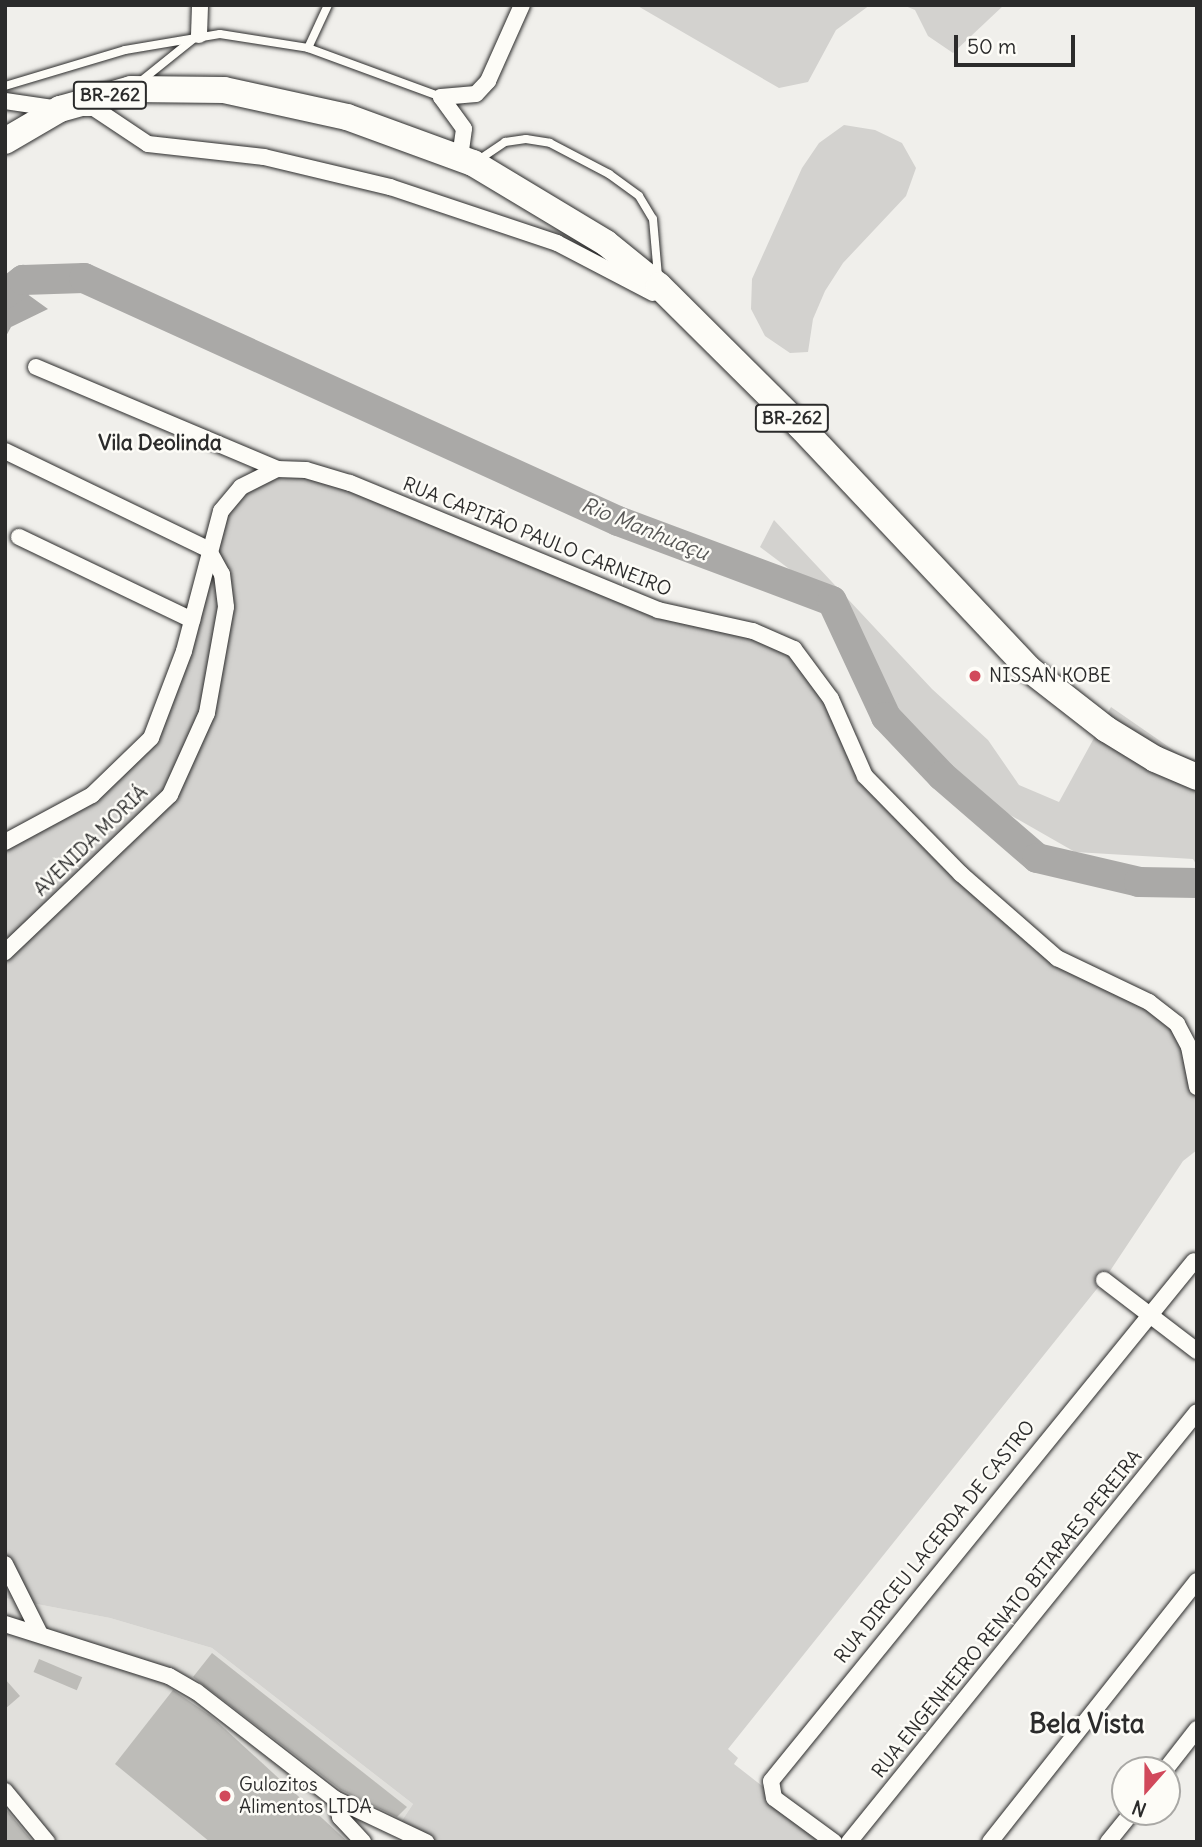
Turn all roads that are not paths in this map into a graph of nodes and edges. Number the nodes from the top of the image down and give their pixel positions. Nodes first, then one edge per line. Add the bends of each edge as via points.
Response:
1 (200, 5) edge
2 (328, 5) edge
3 (522, 5) edge
4 (199, 35) junction
5 (308, 48) junction
6 (5, 86) edge
7 (131, 89) junction
8 (441, 97) junction
9 (5, 101) edge
10 (60, 109) junction
11 (5, 141) edge
12 (467, 160) junction
13 (668, 294) junction
14 (36, 367) dead end
15 (5, 452) edge
16 (277, 469) junction
17 (19, 537) dead end
18 (208, 549) junction
19 (191, 620) junction
20 (1197, 777) edge
21 (5, 842) edge
22 (5, 952) edge
23 (1197, 1087) edge
24 (1196, 1262) edge
25 (1104, 1280) dead end
26 (1148, 1314) junction
27 (1197, 1350) edge
28 (1197, 1412) edge
29 (5, 1563) edge
30 (1197, 1581) edge
31 (5, 1624) edge
32 (40, 1634) junction
33 (1197, 1729) edge
34 (1176, 1756) edge
35 (5, 1791) edge
36 (335, 1799) junction
37 (1121, 1826) edge
38 (47, 1842) edge
39 (363, 1842) edge
40 (426, 1842) edge
41 (834, 1842) edge
42 (849, 1842) edge
43 (990, 1842) edge
44 (1108, 1842) edge

1 - 4 street
2 - 5 lane
3 - 8 street via 488,81 476,94
4 - 5 lane
4 - 6 lane via 125,50
4 - 7 lane
5 - 8 lane
7 - 10 highway, BR-262
7 - 12 highway, BR-262 via 224,90 283,100 386,129
8 - 12 street via 464,129
9 - 10 street
10 - 11 highway, BR-262
10 - 13 street via 94,108 148,144 264,157 390,187 557,243
12 - 13 highway, BR-262 via 606,243
12 - 13 lane via 505,142 526,139 550,143 609,174 639,196 653,219
13 - 20 highway, BR-262 via 1029,669 1106,729 1155,759
14 - 16 street
15 - 18 street
16 - 18 street via 241,487 220,511
16 - 23 street, RUA CAPITÃO PAULO CARNEIRO via 306,470 350,484 658,611 753,631 794,649 831,699 865,776 961,874 1057,958 1149,1002 1177,1024 1189,1047
17 - 19 street
18 - 19 street
18 - 22 street, AVENIDA MORIÁ via 222,574 226,607 207,713 185,770 145,823
19 - 21 street via 169,698 143,748 92,795
24 - 26 street, RUA DIRCEU LACERDA DE CASTRO
25 - 26 street
26 - 27 street
26 - 41 street, RUA DIRCEU LACERDA DE CASTRO via 771,1781 774,1798
28 - 42 street, RUA ENGENHEIRO RENATO BITARAES PEREIRA
29 - 32 street
30 - 43 street
31 - 32 street
32 - 36 street via 188,1686
33 - 34 street
35 - 38 street
36 - 39 street via 340,1817
36 - 40 street
37 - 44 street

